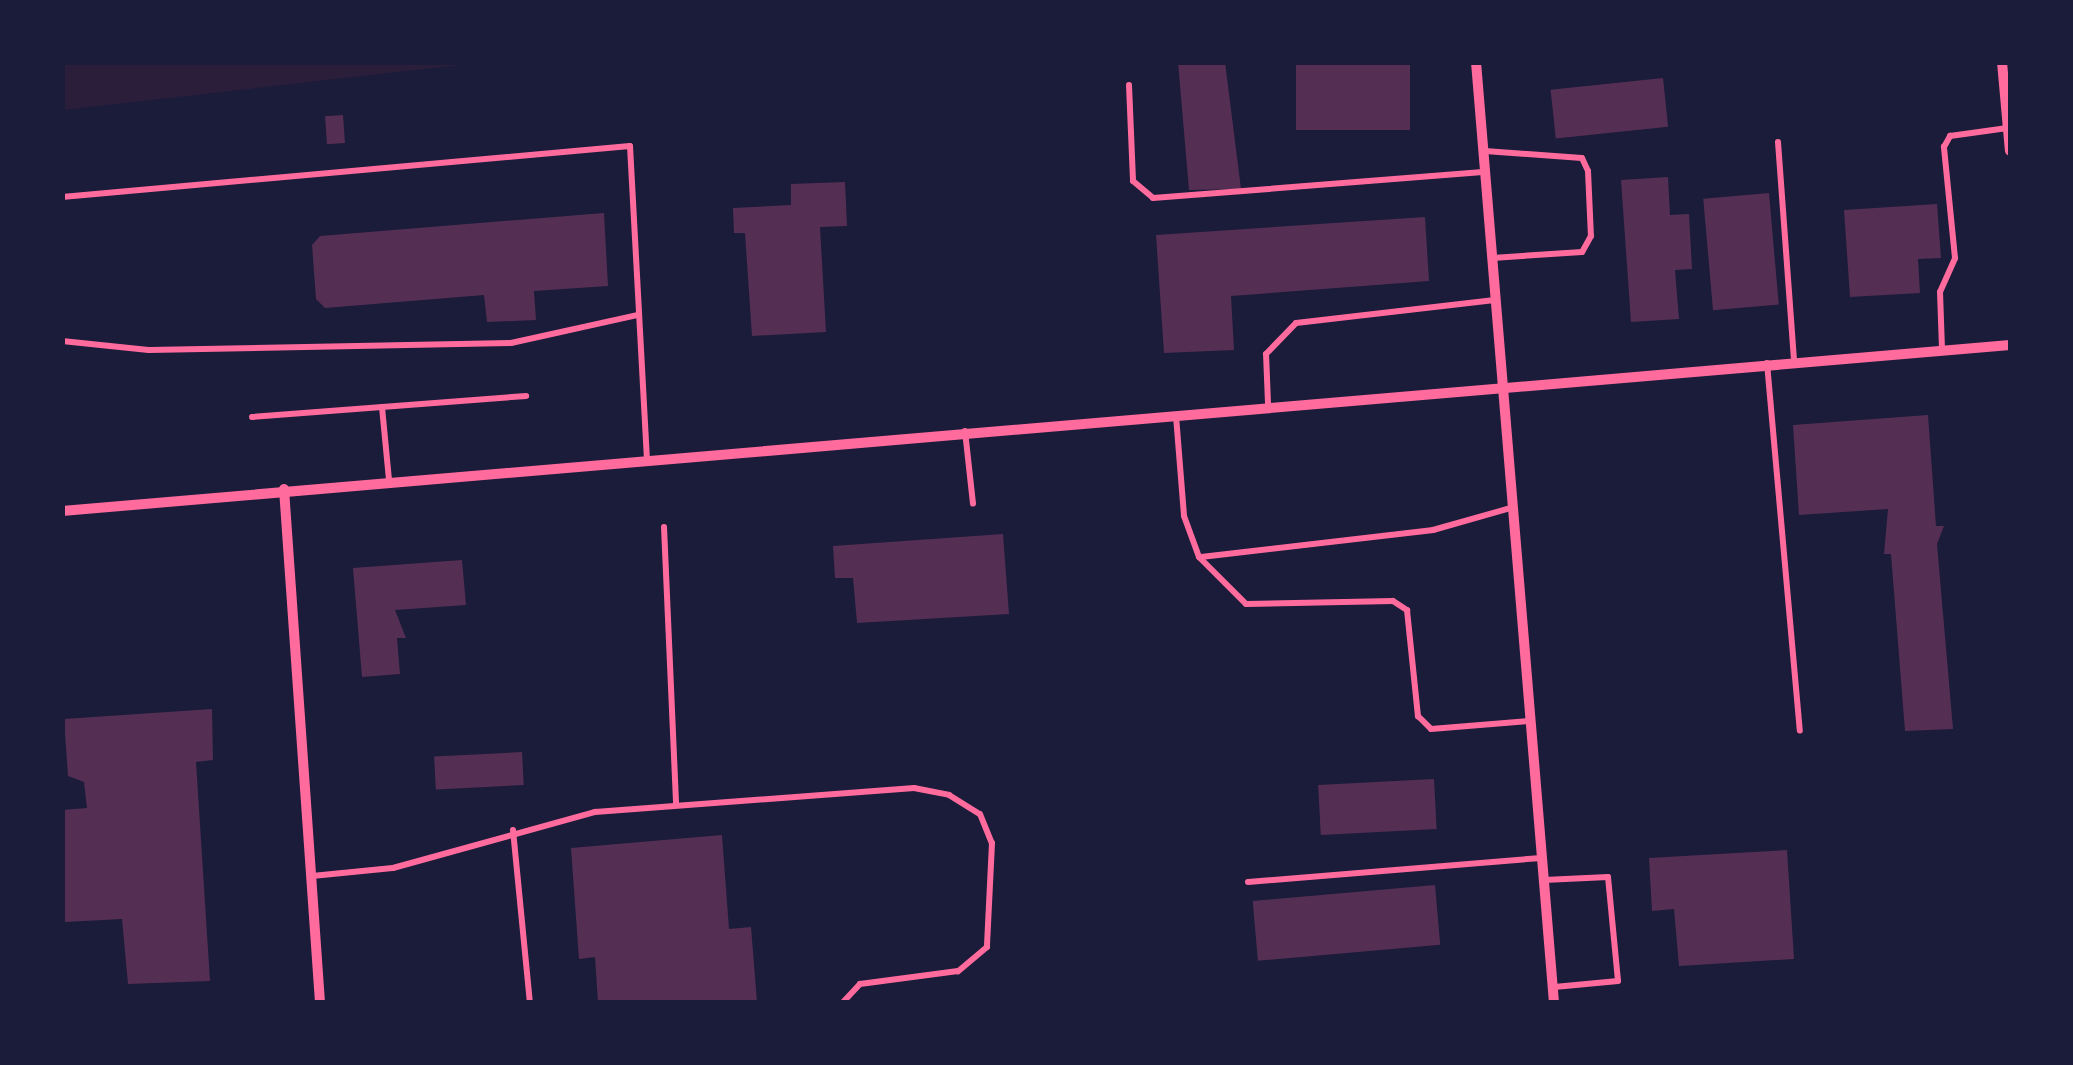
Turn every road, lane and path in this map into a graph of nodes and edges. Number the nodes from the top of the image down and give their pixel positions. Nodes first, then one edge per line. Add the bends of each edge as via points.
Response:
1 (1476, 62) edge
2 (2002, 62) edge
3 (1128, 85) dead end
4 (2008, 128) edge
5 (1778, 142) dead end
6 (1485, 151) junction
7 (2010, 151) edge
8 (1487, 172) junction
9 (62, 197) edge
10 (1492, 258) junction
11 (1495, 300) junction
12 (637, 315) junction
13 (62, 341) edge
14 (2010, 345) edge
15 (1942, 349) junction
16 (1794, 360) junction
17 (1767, 362) junction
18 (1500, 383) junction
19 (526, 396) dead end
20 (1268, 403) junction
21 (382, 407) junction
22 (1175, 411) junction
23 (252, 417) dead end
24 (964, 430) junction
25 (647, 457) junction
26 (389, 480) junction
27 (284, 489) junction
28 (973, 504) dead end
29 (1511, 508) junction
30 (62, 510) edge
31 (664, 527) dead end
32 (1200, 558) junction
33 (1529, 721) junction
34 (1800, 730) dead end
35 (676, 803) junction
36 (514, 830) junction
37 (1541, 858) junction
38 (311, 876) junction
39 (1543, 880) junction
40 (1248, 882) dead end
41 (1552, 987) junction
42 (320, 1002) edge
43 (530, 1002) edge
44 (842, 1002) edge
45 (1554, 1002) edge

1 - 6 street
2 - 4 street
3 - 8 lane via 1133,181 1152,198
4 - 7 street
4 - 15 lane via 1950,136 1944,147 1955,258 1940,292
5 - 16 lane
6 - 8 street
6 - 10 lane via 1582,158 1588,171 1591,236 1582,252
8 - 10 street
9 - 12 lane via 630,146
10 - 11 street
11 - 18 street
11 - 20 lane via 1296,323 1266,354
12 - 13 lane via 510,343 149,350
12 - 25 lane
14 - 15 street
15 - 16 street
16 - 17 street
17 - 18 street
17 - 34 lane
18 - 20 street
18 - 29 street
19 - 21 lane
20 - 22 street
21 - 23 lane
21 - 26 lane
22 - 24 street
22 - 32 lane via 1184,516
24 - 25 street
24 - 28 lane
25 - 26 street
26 - 27 street
27 - 30 street
27 - 38 street
29 - 32 lane via 1433,530
29 - 33 street
31 - 35 lane
32 - 33 lane via 1246,604 1393,600 1407,610 1418,716 1431,729
33 - 37 street
35 - 36 lane
35 - 44 lane via 914,788 980,814 994,876 987,947 958,971 860,984
36 - 38 lane via 393,868
36 - 43 lane
37 - 39 street
37 - 40 lane
38 - 42 street
39 - 41 street
39 - 41 lane via 1608,877 1618,981
41 - 45 street

